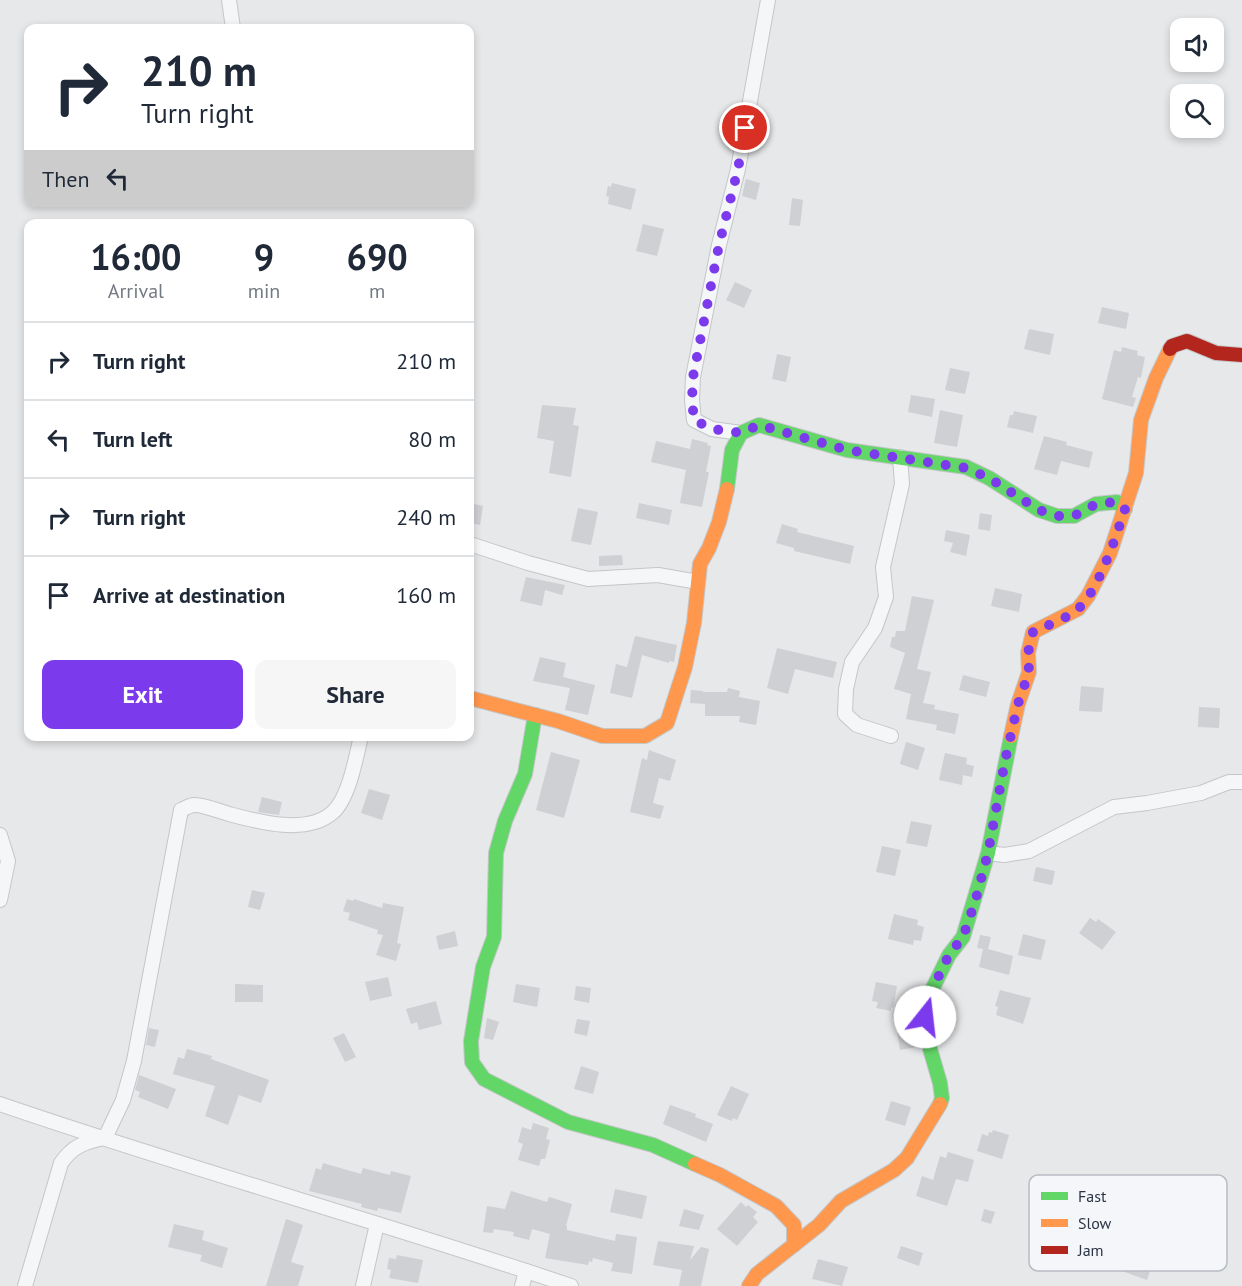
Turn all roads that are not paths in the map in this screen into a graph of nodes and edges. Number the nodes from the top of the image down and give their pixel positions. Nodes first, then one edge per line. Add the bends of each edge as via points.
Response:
1 (229, 0) edge
2 (768, 0) edge
3 (232, 24) edge
4 (1242, 356) edge
5 (741, 433) junction
6 (900, 457) junction
7 (1125, 509) junction
8 (474, 545) edge
9 (698, 582) junction
10 (474, 699) edge
11 (536, 715) junction
12 (891, 736) dead end
13 (360, 741) edge
14 (1242, 782) edge
15 (0, 835) edge
16 (988, 853) junction
17 (0, 900) edge
18 (0, 1104) edge
19 (105, 1138) junction
20 (377, 1224) junction
21 (794, 1245) junction
22 (525, 1271) junction
23 (25, 1286) edge
24 (363, 1286) edge
25 (522, 1286) edge
26 (571, 1286) edge
27 (749, 1286) edge

1 - 3 street
2 - 5 street via 738,169 693,377 694,420 712,429
4 - 7 street via 1216,354 1187,341 1172,346 1141,420 1136,472
5 - 6 street via 759,425 847,450
5 - 9 street via 732,450 726,496 710,548 700,564
6 - 7 street via 966,468 1039,510 1057,516 1074,516 1096,504 1116,502
6 - 12 street via 902,484 884,567 886,597 875,628 852,662 845,714 857,725
7 - 16 street via 1110,553 1088,596 1078,609 1033,632 1029,672 1005,761
8 - 9 street via 588,579 658,574
9 - 11 street via 685,667 667,723 645,736 602,736
10 - 11 street
11 - 21 street via 525,774 496,853 494,937 483,967 471,1041 472,1062 484,1079 568,1122 653,1145 776,1206 795,1225
13 - 19 street via 345,794 333,813 316,822 295,825 254,820 194,805 181,810 134,1061 123,1100
14 - 16 street via 1114,807 1029,851
15 - 17 street via 8,861
16 - 21 street via 963,937 949,955 926,1002 926,1035 942,1098 937,1111 907,1158 841,1202
18 - 19 street
19 - 20 street
19 - 23 street via 83,1143 69,1151 61,1163
20 - 22 street
20 - 24 street
21 - 27 street
22 - 25 street
22 - 26 street

